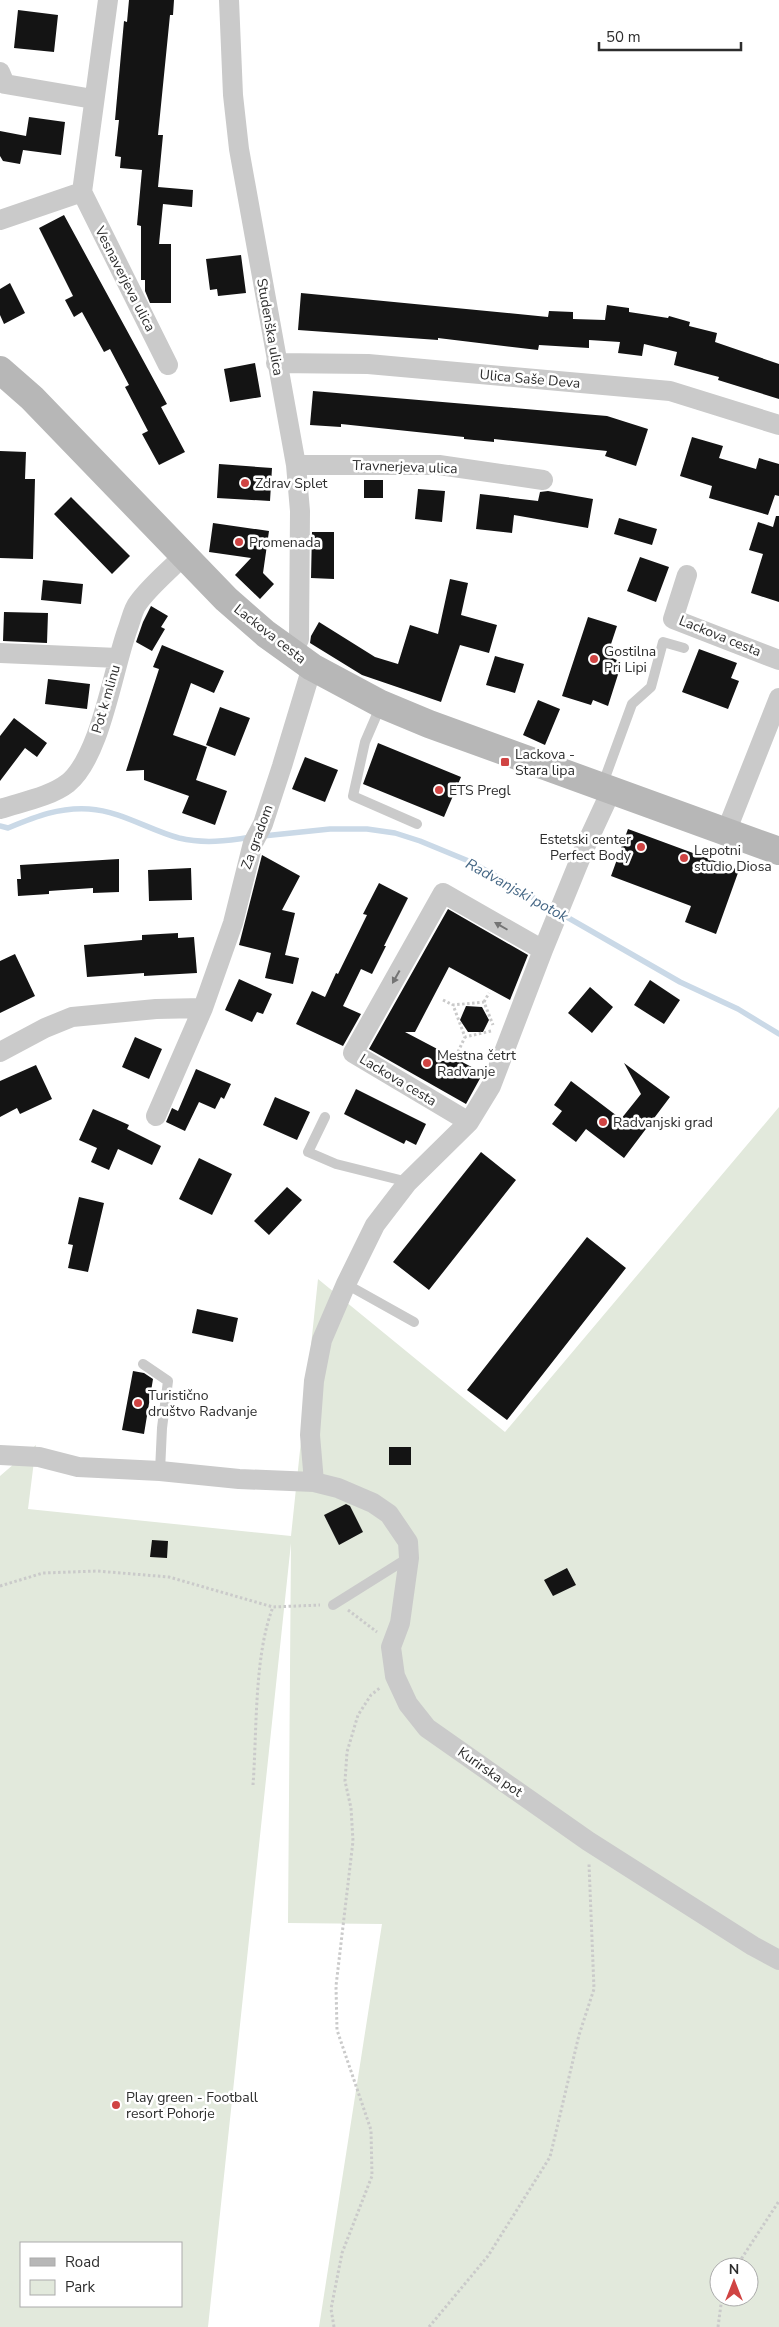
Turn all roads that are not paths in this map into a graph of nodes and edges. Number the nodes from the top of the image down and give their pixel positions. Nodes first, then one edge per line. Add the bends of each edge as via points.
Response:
1 (108, 0) edge
2 (229, 0) edge
3 (0, 72) edge
4 (94, 99) junction
5 (82, 192) junction
6 (0, 220) edge
7 (276, 363) junction
8 (168, 365) dead end
9 (0, 370) edge
10 (779, 425) edge
11 (296, 465) junction
12 (543, 480) dead end
13 (183, 556) junction
14 (687, 575) dead end
15 (684, 648) dead end
16 (0, 653) edge
17 (118, 658) junction
18 (302, 660) junction
19 (779, 660) edge
20 (779, 698) edge
21 (381, 704) junction
22 (606, 789) junction
23 (0, 809) edge
24 (417, 824) dead end
25 (726, 832) junction
26 (779, 851) edge
27 (543, 950) junction
28 (203, 1008) junction
29 (0, 1052) edge
30 (156, 1116) dead end
31 (325, 1117) dead end
32 (469, 1122) junction
33 (408, 1182) junction
34 (346, 1284) junction
35 (414, 1322) dead end
36 (143, 1364) dead end
37 (0, 1455) edge
38 (160, 1471) junction
39 (314, 1482) junction
40 (409, 1558) junction
41 (333, 1605) road end
42 (779, 1960) edge

1 - 4 street
2 - 7 street, Studenška ulica via 239,149
3 - 4 street via 5,84
4 - 5 street
5 - 6 street
5 - 8 street, Vesnaverjeva ulica
7 - 10 street, Ulica Saše Deva via 368,364 670,391
7 - 11 street, Studenška ulica
9 - 13 street, Lackova cesta via 32,398
11 - 12 street, Travnerjeva ulica via 439,465
11 - 18 street, Studenška ulica via 300,511 299,639
13 - 17 street, Pot k mlinu via 137,603
13 - 18 street, Lackova cesta via 266,634
14 - 19 street, Lackova cesta via 673,619
15 - 22 lane via 663,642 651,687 632,704
16 - 17 street
17 - 23 street, Pot k mlinu via 105,711 78,772 68,783 54,790
18 - 21 street, Lackova cesta
18 - 28 street, Za gradom via 262,824 252,843 233,923
20 - 25 street
21 - 22 street, Lackova cesta
21 - 24 lane via 365,742 353,796
22 - 25 street, Lackova cesta
22 - 27 street
25 - 26 street, Lackova cesta
27 - 32 street via 491,1086
27 -> 32 street, Lackova cesta via 443,893 352,1053
28 - 29 street via 72,1017
28 - 30 street, Za gradom
31 - 33 lane via 308,1152 336,1164
32 - 33 street
33 - 34 street via 375,1225
34 - 35 lane
34 - 39 street via 322,1340 314,1381 310,1434
36 - 38 lane via 168,1381
37 - 38 street, Kurirska pot via 39,1457 78,1467
38 - 39 street, Kurirska pot via 238,1480
39 - 40 street, Kurirska pot via 357,1495 389,1514 408,1542
40 - 41 lane
40 - 42 street, Kurirska pot via 400,1622 391,1647 395,1676 408,1704 428,1728 588,1841

